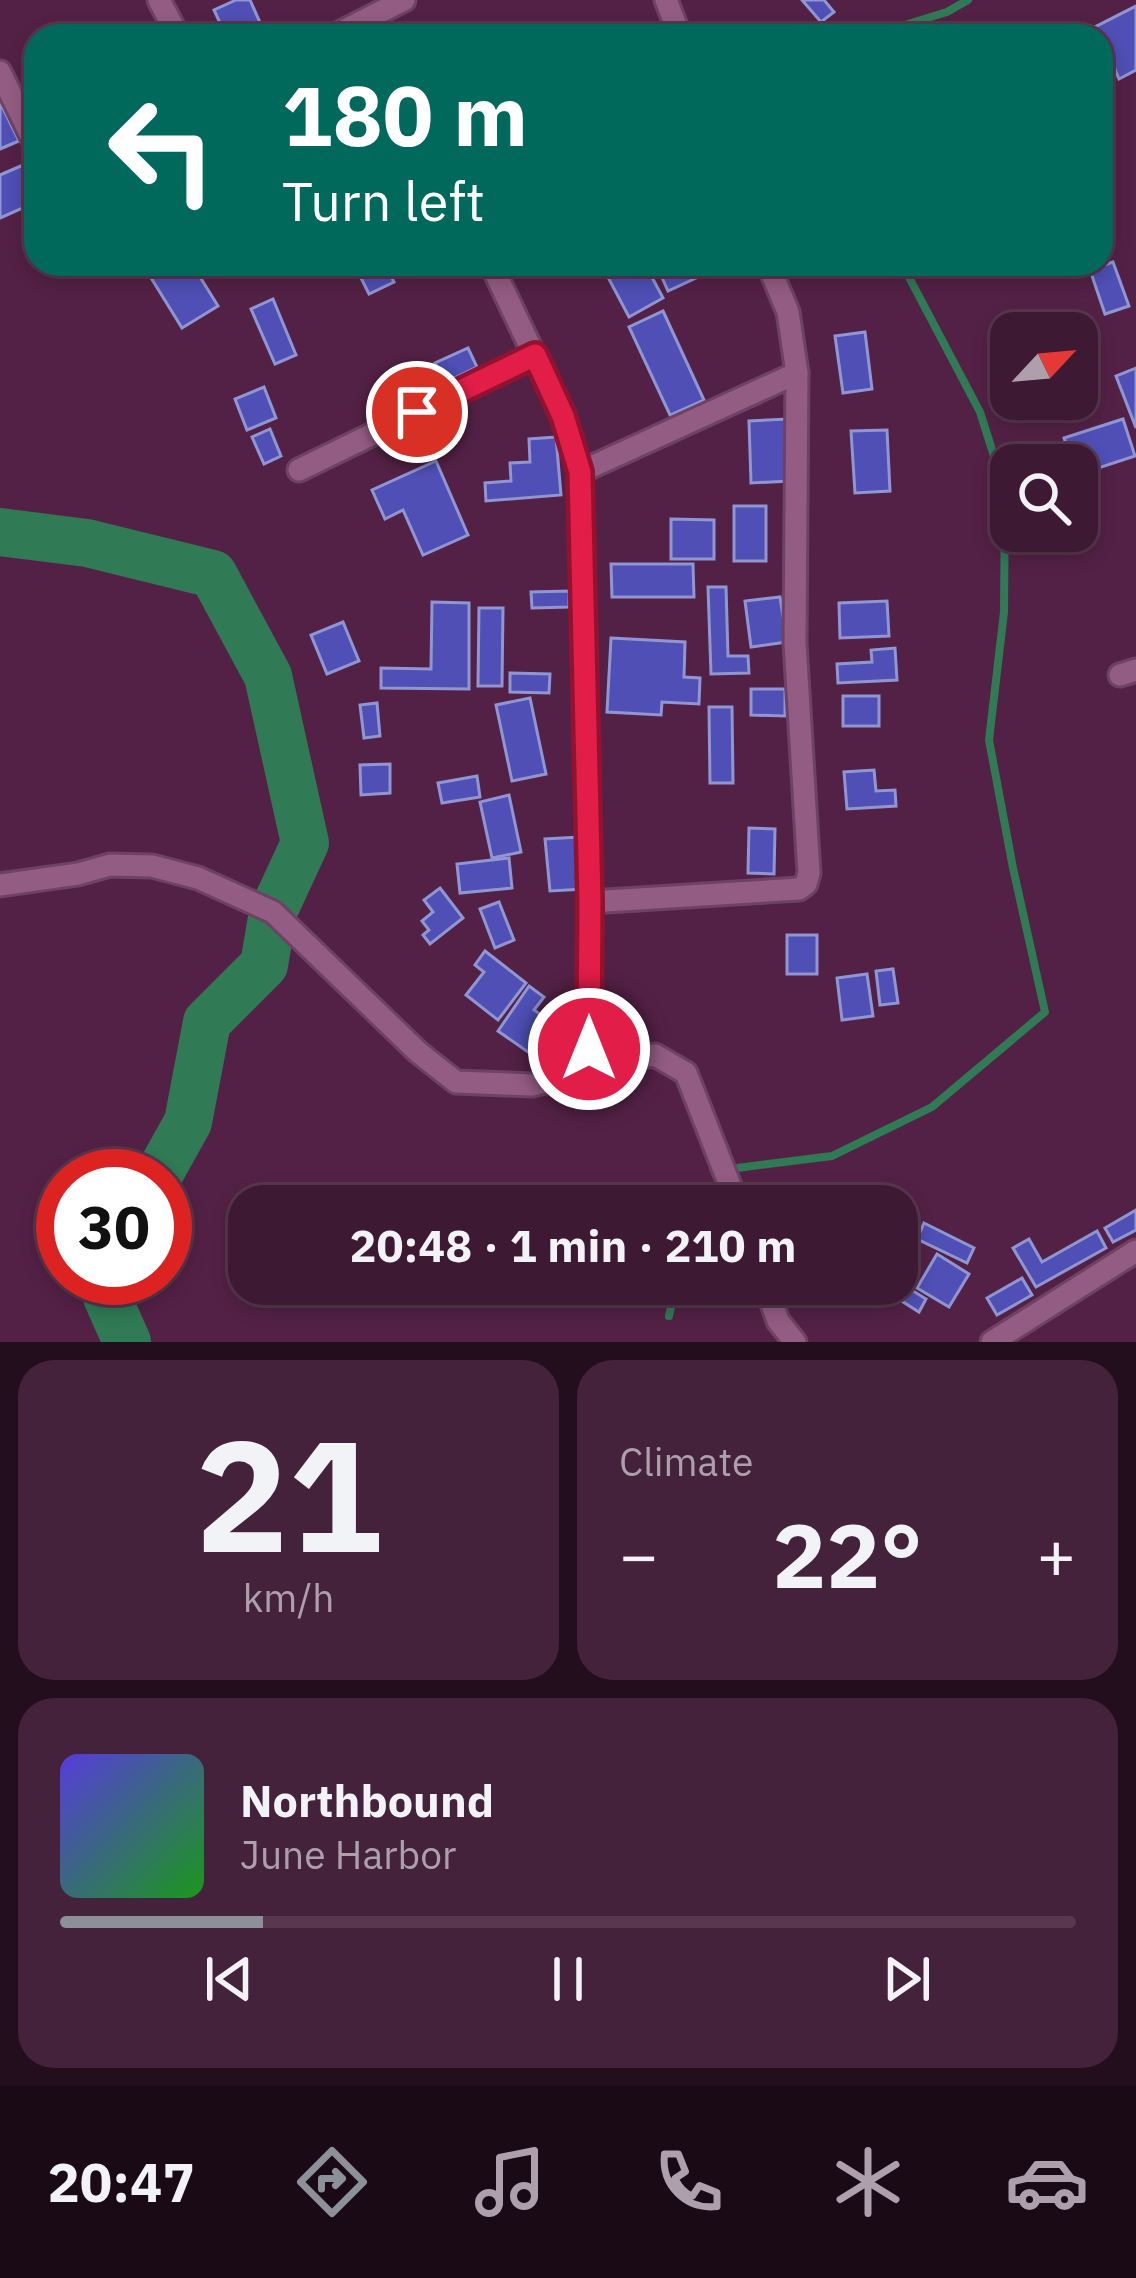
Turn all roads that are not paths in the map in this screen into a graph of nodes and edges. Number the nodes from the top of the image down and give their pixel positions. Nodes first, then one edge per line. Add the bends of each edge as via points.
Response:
1 (404, 0) edge
2 (378, 24) edge
3 (0, 72) edge
4 (24, 121) edge
5 (497, 276) edge
6 (773, 276) edge
7 (535, 355) junction
8 (797, 373) junction
9 (299, 470) dead end
10 (580, 472) junction
11 (0, 884) edge
12 (590, 902) junction
13 (585, 1064) junction
14 (730, 1185) edge
15 (1136, 1251) edge
16 (772, 1305) edge
17 (794, 1342) edge
18 (992, 1342) edge

1 - 2 street
3 - 4 street
5 - 7 street
6 - 8 street
7 - 9 street
7 - 10 street
8 - 10 street
8 - 12 street via 795,643 806,884
10 - 12 street
11 - 13 street via 110,865 198,878 273,911 455,1082 532,1085
12 - 13 street
13 - 14 street via 655,1054 686,1073
15 - 18 street
16 - 17 street

